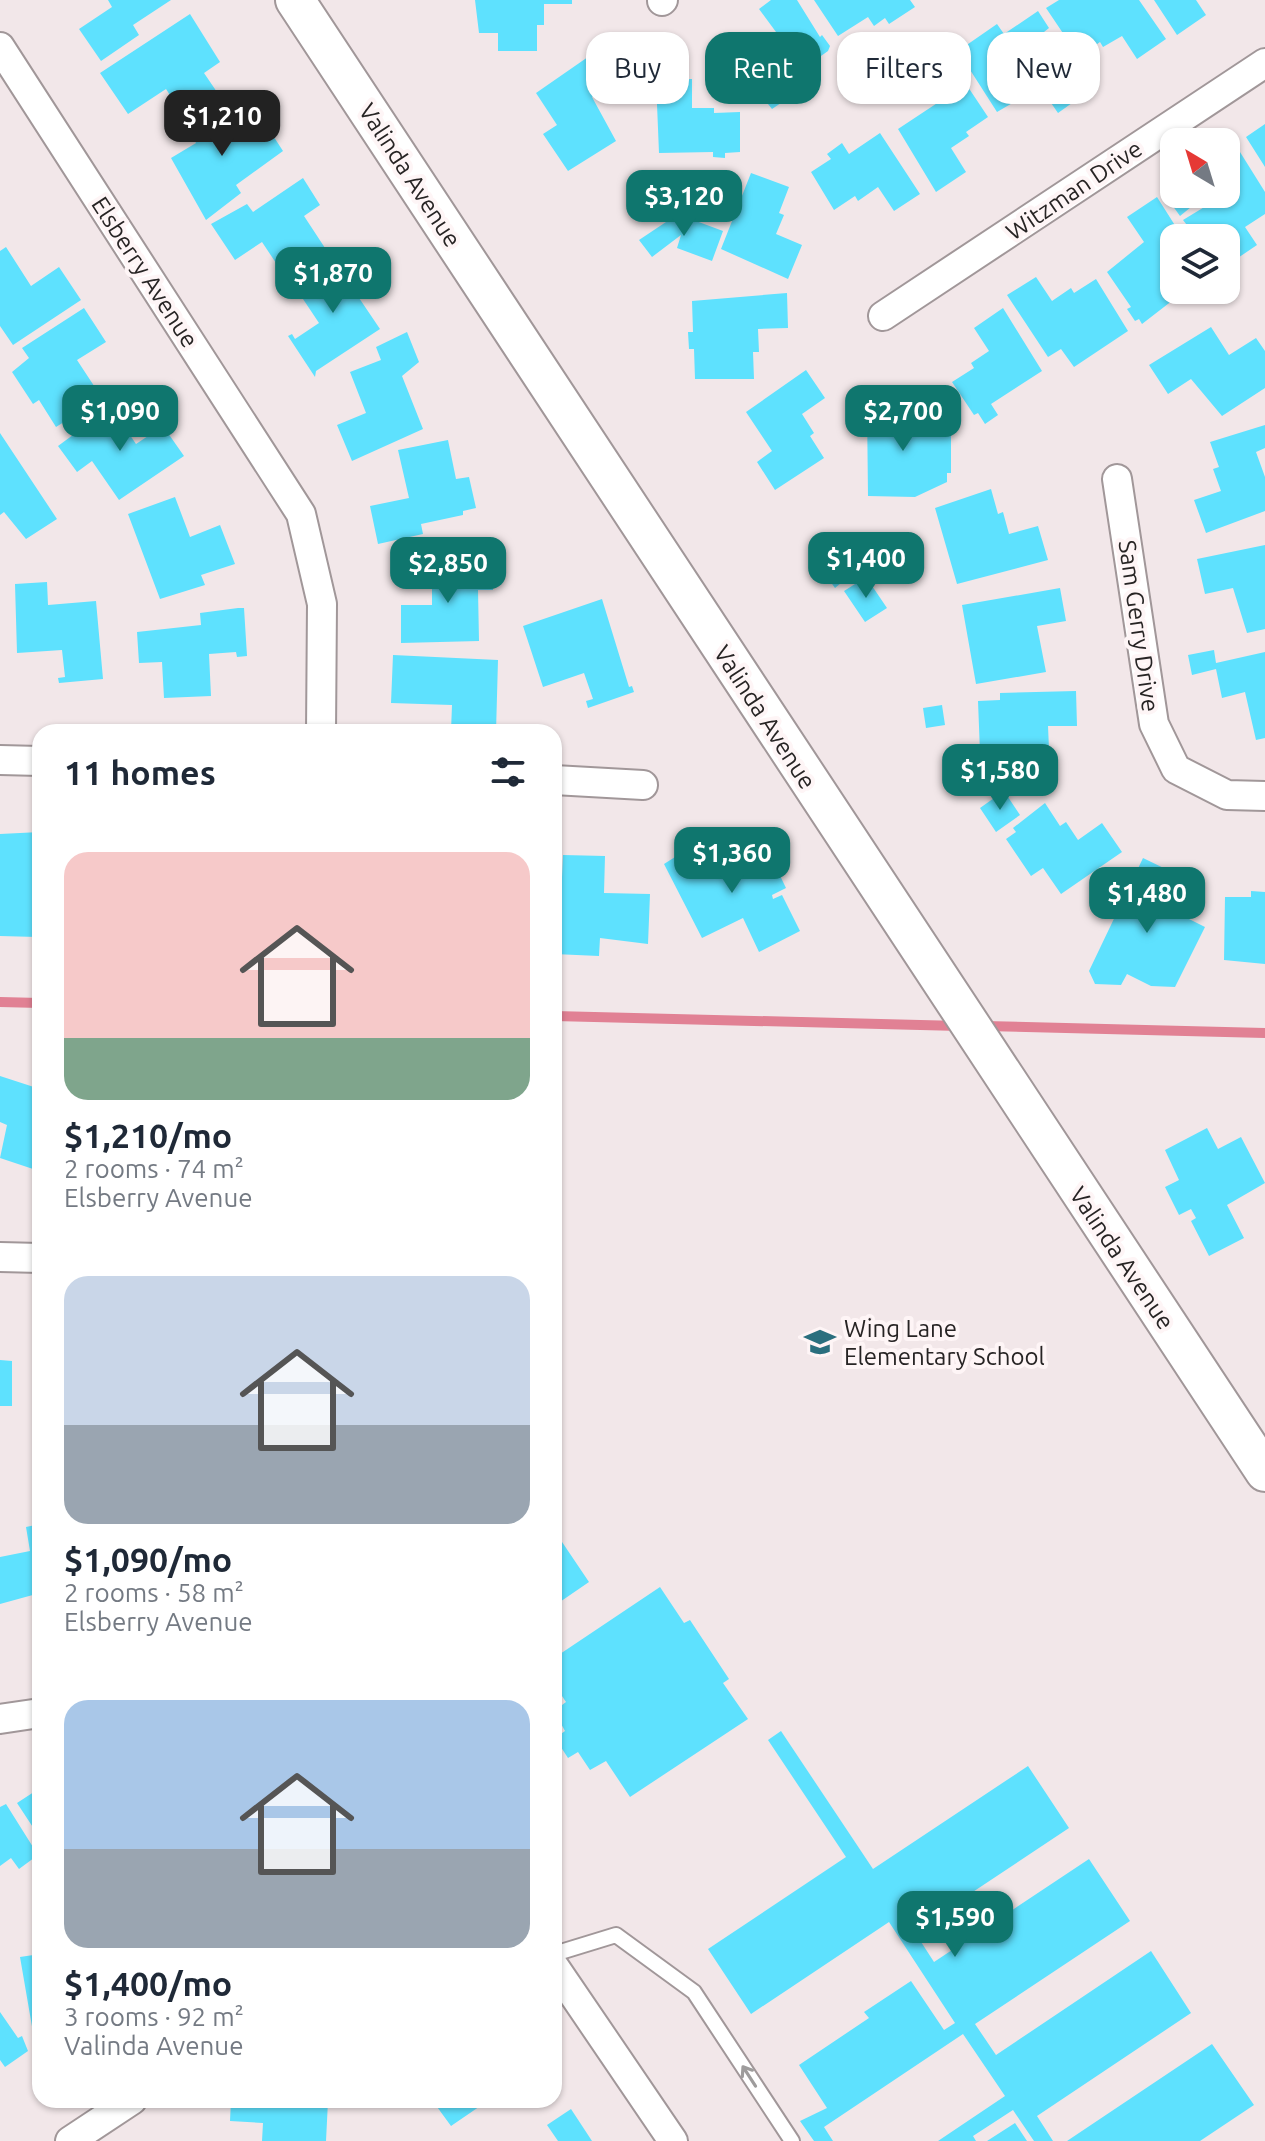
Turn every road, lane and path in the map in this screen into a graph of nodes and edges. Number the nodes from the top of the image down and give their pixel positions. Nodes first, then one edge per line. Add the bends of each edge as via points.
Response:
1 (295, 0) edge
2 (0, 47) edge
3 (1265, 63) edge
4 (883, 316) dead end
5 (1117, 479) dead end
6 (321, 724) edge
7 (0, 760) edge
8 (32, 761) edge
9 (562, 780) edge
10 (643, 785) dead end
11 (1265, 796) edge
12 (0, 1257) edge
13 (32, 1258) edge
14 (1265, 1472) edge
15 (32, 1714) edge
16 (0, 1719) edge
17 (562, 1952) edge
18 (562, 1978) edge
19 (120, 2108) edge
20 (70, 2141) edge
21 (673, 2141) edge
22 (792, 2141) edge

1 - 14 main road, Valinda Avenue
2 - 6 street, Elsberry Avenue via 301,514 322,604
3 - 4 street, Witzman Drive
5 - 11 street, Sam Gerry Drive via 1154,724 1176,769 1227,795
7 - 8 street
9 - 10 street
12 - 13 street
15 - 16 street
22 -> 17 lane via 694,1992 616,1935
18 - 21 street
19 - 20 street

